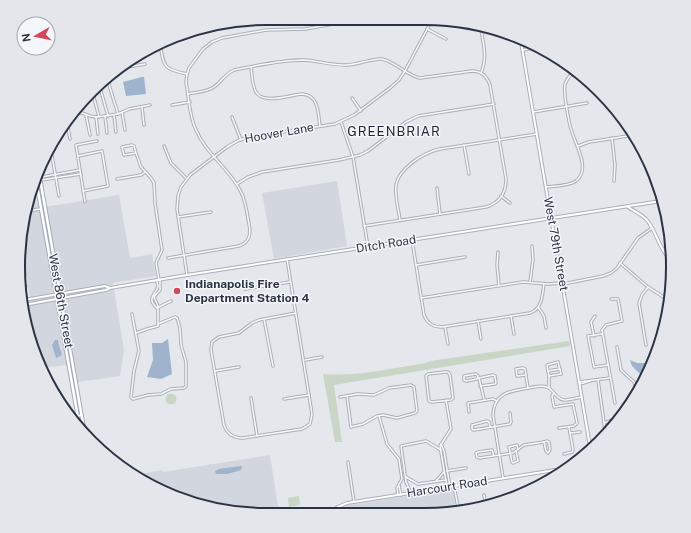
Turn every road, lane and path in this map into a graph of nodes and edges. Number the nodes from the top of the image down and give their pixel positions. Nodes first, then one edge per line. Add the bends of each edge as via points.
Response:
1 (330, 25) edge
2 (429, 25) edge
3 (427, 29) junction
4 (481, 32) edge
5 (446, 39) dead end
6 (521, 45) edge
7 (528, 49) edge
8 (161, 50) edge
9 (522, 50) junction
10 (145, 64) dead end
11 (131, 66) edge
12 (251, 67) junction
13 (405, 71) junction
14 (481, 73) junction
15 (187, 74) junction
16 (571, 75) edge
17 (109, 84) edge
18 (101, 91) edge
19 (188, 94) junction
20 (94, 98) edge
21 (352, 98) dead end
22 (190, 102) junction
23 (587, 103) dead end
24 (494, 104) junction
25 (172, 105) dead end
26 (150, 106) dead end
27 (567, 106) junction
28 (142, 107) junction
29 (360, 111) junction
30 (122, 112) junction
31 (533, 112) junction
32 (80, 113) edge
33 (118, 114) junction
34 (86, 115) junction
35 (114, 115) junction
36 (105, 116) junction
37 (108, 116) junction
38 (99, 117) junction
39 (232, 117) dead end
40 (96, 118) junction
41 (341, 122) junction
42 (144, 124) dead end
43 (320, 126) junction
44 (68, 129) edge
45 (125, 130) dead end
46 (116, 132) dead end
47 (107, 133) dead end
48 (98, 134) dead end
49 (537, 134) junction
50 (90, 135) dead end
51 (627, 136) edge
52 (612, 138) junction
53 (70, 139) dead end
54 (241, 140) junction
55 (500, 140) junction
56 (97, 141) dead end
57 (464, 145) junction
58 (164, 146) dead end
59 (578, 146) junction
60 (136, 153) junction
61 (52, 156) dead end
62 (78, 156) junction
63 (214, 156) junction
64 (353, 157) junction
65 (80, 170) junction
66 (145, 172) junction
67 (55, 174) junction
68 (81, 174) junction
69 (469, 174) dead end
70 (42, 178) edge
71 (56, 178) junction
72 (117, 179) dead end
73 (187, 179) junction
74 (41, 180) edge
75 (614, 181) dead end
76 (237, 184) junction
77 (39, 187) edge
78 (546, 187) junction
79 (38, 188) edge
80 (437, 188) dead end
81 (83, 191) junction
82 (59, 196) dead end
83 (501, 196) junction
84 (85, 202) dead end
85 (657, 202) edge
86 (510, 203) dead end
87 (627, 207) junction
88 (41, 209) junction
89 (32, 210) edge
90 (211, 212) dead end
91 (440, 214) junction
92 (178, 217) junction
93 (552, 219) junction
94 (400, 221) junction
95 (364, 226) junction
96 (652, 228) junction
97 (412, 240) junction
98 (532, 246) dead end
99 (368, 247) junction
100 (498, 252) dead end
101 (665, 254) edge
102 (184, 255) junction
103 (465, 257) dead end
104 (168, 258) dead end
105 (287, 259) junction
106 (620, 263) junction
107 (416, 265) junction
108 (187, 275) junction
109 (158, 280) junction
110 (290, 282) junction
111 (530, 282) junction
112 (563, 283) junction
113 (544, 284) junction
114 (499, 285) junction
115 (110, 288) junction
116 (648, 288) junction
117 (245, 289) dead end
118 (60, 294) junction
119 (56, 295) junction
120 (61, 298) junction
121 (421, 298) junction
122 (664, 298) edge
123 (27, 299) edge
124 (57, 299) junction
125 (611, 299) dead end
126 (171, 302) dead end
127 (28, 304) edge
128 (157, 308) junction
129 (538, 308) junction
130 (132, 314) dead end
131 (296, 314) junction
132 (511, 316) junction
133 (595, 316) dead end
134 (264, 319) junction
135 (478, 321) junction
136 (158, 325) junction
137 (445, 327) junction
138 (546, 328) dead end
139 (136, 333) junction
140 (514, 334) dead end
141 (602, 334) junction
142 (594, 336) junction
143 (481, 339) dead end
144 (448, 344) dead end
145 (646, 345) dead end
146 (617, 347) dead end
147 (322, 357) dead end
148 (304, 361) junction
149 (608, 365) junction
150 (272, 366) dead end
151 (239, 367) dead end
152 (560, 368) junction
153 (214, 371) junction
154 (548, 371) junction
155 (526, 375) junction
156 (549, 376) junction
157 (610, 378) junction
158 (478, 379) junction
159 (598, 380) junction
160 (580, 383) junction
161 (635, 385) edge
162 (480, 386) junction
163 (528, 388) junction
164 (549, 388) junction
165 (554, 393) junction
166 (309, 395) junction
167 (347, 396) junction
168 (340, 397) dead end
169 (582, 397) junction
170 (251, 398) dead end
171 (284, 399) dead end
172 (446, 400) junction
173 (484, 400) junction
174 (497, 401) junction
175 (615, 403) dead end
176 (469, 412) dead end
177 (510, 413) dead end
178 (82, 415) junction
179 (78, 416) joint
180 (379, 416) junction
181 (610, 421) edge
182 (604, 423) junction
183 (83, 424) edge
184 (494, 427) junction
185 (569, 427) junction
186 (605, 427) edge
187 (490, 428) junction
188 (559, 428) dead end
189 (580, 432) dead end
190 (570, 433) junction
191 (257, 436) junction
192 (544, 442) junction
193 (589, 443) edge
194 (441, 444) junction
195 (441, 450) junction
196 (517, 450) junction
197 (510, 453) junction
198 (564, 454) dead end
199 (499, 455) junction
200 (494, 456) junction
201 (348, 462) dead end
202 (466, 468) dead end
203 (553, 470) edge
204 (446, 471) junction
205 (406, 476) junction
206 (503, 478) junction
207 (446, 480) junction
208 (436, 481) junction
209 (454, 486) junction
210 (448, 487) junction
211 (412, 493) junction
212 (400, 495) junction
213 (484, 495) dead end
214 (485, 500) edge
215 (354, 502) junction
216 (458, 506) edge
217 (337, 508) edge

1 - 15 street via 266,30 220,38 203,49
2 - 3 street, Hoover Lane
3 - 5 street
3 - 13 street, Hoover Lane
4 - 14 street via 485,54
6 - 9 main road, West 79th Street
7 - 9 street
8 - 15 street via 166,67
9 - 31 main road, West 79th Street
10 - 11 street
12 - 13 street via 294,60 345,65 380,59
12 - 19 street via 231,72 209,89
12 - 43 street via 255,90 262,98 301,94 312,97 317,105
13 - 14 street via 415,77 424,78 472,71
13 - 29 street, Hoover Lane via 393,85
14 - 24 street via 489,82
15 - 19 street
16 - 27 street via 565,84
17 - 33 street
18 - 37 street
19 - 22 street
20 - 38 street
21 - 29 street
22 - 25 street
22 - 63 street via 196,130
23 - 27 street
24 - 55 street
24 - 64 street via 416,117 368,152
26 - 28 street
27 - 31 street
27 - 59 street via 571,130
28 - 30 street
28 - 42 street
29 - 41 street, Hoover Lane
30 - 33 street
30 - 45 street
31 - 49 main road, West 79th Street
32 - 34 street
33 - 35 street
34 - 40 street
34 - 50 street
35 - 37 street
35 - 46 street
36 - 37 street
36 - 38 street
36 - 47 street
38 - 40 street
39 - 54 street
40 - 48 street
41 - 43 street, Hoover Lane
41 - 64 street
43 - 54 street, Hoover Lane
44 - 53 street
49 - 55 street
49 - 78 main road, West 79th Street
51 - 52 street
52 - 59 street
52 - 75 street
54 - 63 street, Hoover Lane
55 - 57 street
55 - 83 street via 506,179
56 - 62 street via 76,145
57 - 69 street
57 - 94 street via 429,152 400,173 395,186
58 - 73 street via 171,163
59 - 78 street via 581,175 569,184
60 - 60 street via 133,145 122,147 124,155
60 - 66 street
61 - 67 street
62 - 65 street
62 - 81 street via 102,151 108,186
63 - 73 street, Hoover Lane
63 - 76 street
64 - 76 street via 262,172
64 - 95 street
65 - 67 street
65 - 68 street
66 - 72 street
66 - 109 street via 154,183 162,250 156,263
67 - 70 street
67 - 71 street
68 - 71 street
68 - 81 street
71 - 74 street
71 - 82 street
73 - 92 street, Hoover Lane via 178,196
76 - 102 street via 246,205 250,231 248,240 239,246
77 - 118 main road, West 86th Street
78 - 93 main road, West 79th Street
79 - 88 main road, West 86th Street
80 - 91 street
81 - 84 street
83 - 86 street
83 - 91 street via 487,206
85 - 87 main road, Ditch Road
87 - 93 main road, Ditch Road
87 - 96 main road via 642,215
88 - 89 street
88 - 119 main road, West 86th Street
90 - 92 street
91 - 94 street
92 - 102 street, Hoover Lane
93 - 97 main road, Ditch Road
93 - 112 main road, West 79th Street
94 - 95 street
95 - 99 street
96 - 101 main road
96 - 106 street via 638,238
97 - 99 main road, Ditch Road
97 - 107 street
98 - 111 street
99 - 105 main road, Ditch Road
100 - 114 street
102 - 104 street
102 - 108 street, Hoover Lane
103 - 107 street
105 - 108 main road, Ditch Road
105 - 110 street
106 - 112 street via 606,276
106 - 116 street
107 - 121 street
108 - 109 main road, Ditch Road
109 - 115 main road, Ditch Road
109 - 128 street via 160,290 154,302
110 - 117 street
110 - 131 street
111 - 113 street
111 - 114 street
112 - 113 street
112 - 160 main road, West 79th Street
113 - 129 street
114 - 121 street
115 - 118 main road, Ditch Road via 105,286
115 - 120 main road, Ditch Road
116 - 122 street
116 - 145 street via 642,294 639,303
118 - 119 main road, Ditch Road
118 - 120 main road, West 86th Street
119 - 123 main road, Ditch Road
119 - 124 main road, West 86th Street
120 - 124 main road, Ditch Road
120 - 178 main road, West 86th Street
121 - 137 street via 425,319 431,325
124 - 127 main road, Ditch Road
124 - 179 main road, West 86th Street
125 - 141 street via 618,299 622,321 605,325
126 - 128 street
128 - 136 street
129 - 132 street via 530,313
129 - 138 street via 544,316
130 - 139 street
131 - 134 street
131 - 148 street
132 - 135 street
132 - 140 street
133 - 142 street via 592,322
134 - 150 street
134 - 153 street via 252,323 239,333 219,337 213,342 211,350
135 - 137 street
135 - 143 street
136 - 139 street
136 - 139 street via 176,317 186,362 185,388 132,399 134,371 139,351
137 - 144 street
141 - 142 street
141 - 149 street
142 - 149 street via 588,336 594,367
146 - 161 street via 621,370
147 - 148 street
148 - 166 street
149 - 157 street
151 - 153 street
152 - 154 street
152 - 154 street via 558,362 548,364
152 - 156 street via 560,374
153 - 191 street via 226,430 236,438
154 - 156 street
155 - 155 street via 524,368 516,369 517,376
155 - 163 street
156 - 164 street
157 - 159 street
157 - 175 street
158 - 158 street via 465,381 463,378 476,374
158 - 162 street
158 - 162 street via 495,376 495,384
159 - 160 street
159 - 182 street
160 - 169 main road, West 79th Street
162 - 173 street
163 - 164 street
163 - 174 street via 509,392
164 - 165 street
165 - 169 street via 557,398 563,400
165 - 185 street via 554,406 573,404 576,424
166 - 171 street
166 - 191 street via 312,414 310,424 302,429
167 - 168 street
167 - 180 street via 351,427 362,425
167 - 180 street via 374,395 390,388 412,386 417,412 398,418
169 - 193 main road, West 79th Street
170 - 191 street
172 - 172 street via 430,402 427,375 449,373 454,397
172 - 194 street via 451,429
173 - 174 street
173 - 176 street via 468,403
174 - 184 street via 493,414
177 - 184 street via 510,424
178 - 179 street
178 - 183 main road, West 86th Street
180 - 212 street via 387,444 399,459 402,479 398,488
181 - 182 street
182 - 186 street
184 - 187 street
184 - 199 street
185 - 188 street
185 - 190 street
187 - 187 street via 474,430 472,424 488,421
189 - 190 street
190 - 198 street via 573,450
192 - 192 street via 546,452 549,452 549,442
192 - 196 street via 524,445
194 - 195 street
194 - 204 street
195 - 204 street
195 - 205 street via 427,441 401,446
196 - 197 street
196 - 197 street via 517,445 510,446
196 - 197 street via 517,463 512,463
197 - 199 street
199 - 200 street
199 - 206 street
200 - 200 street via 479,458 476,454 492,450
201 - 215 street
202 - 204 street
203 - 206 main road, Harcourt Road
204 - 207 street
204 - 208 street
204 - 210 street
205 - 208 street via 418,484
205 - 211 street
206 - 209 main road, Harcourt Road
207 - 208 street
207 - 210 street
209 - 210 main road, Harcourt Road
209 - 216 street
210 - 211 main road, Harcourt Road
211 - 212 main road, Harcourt Road
212 - 215 main road, Harcourt Road
213 - 214 street
215 - 217 main road, Harcourt Road

